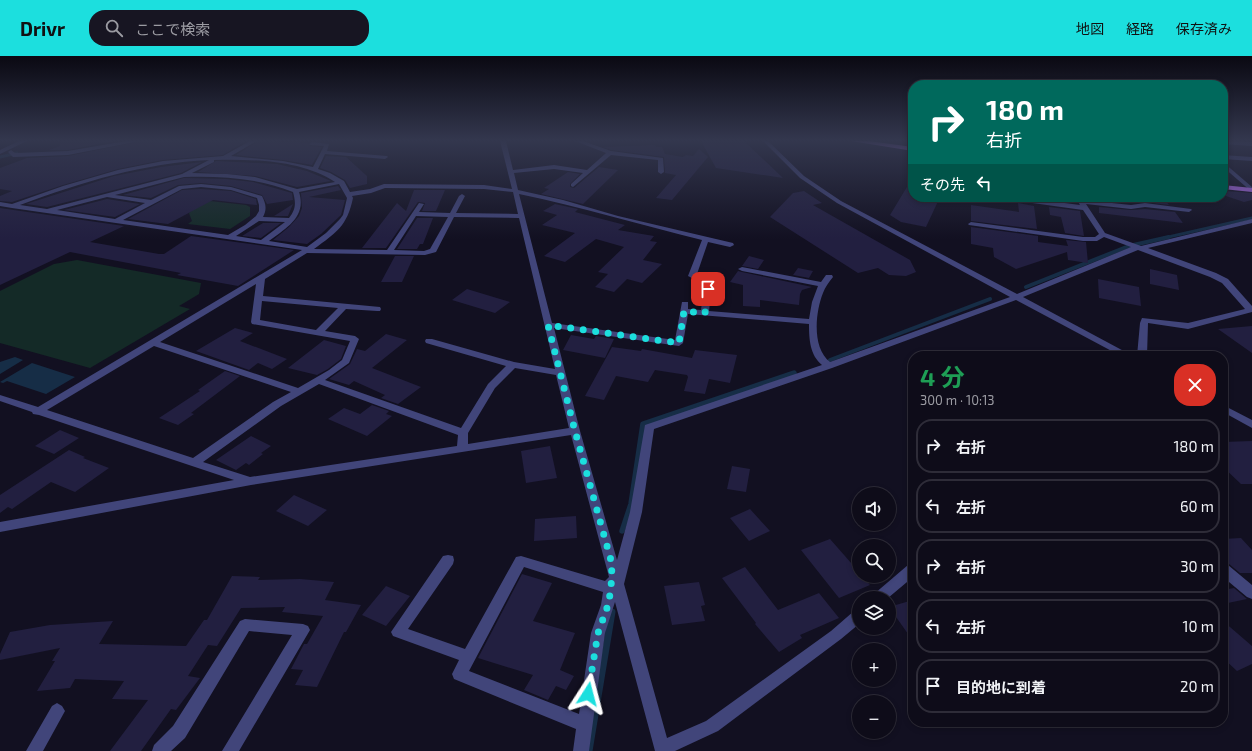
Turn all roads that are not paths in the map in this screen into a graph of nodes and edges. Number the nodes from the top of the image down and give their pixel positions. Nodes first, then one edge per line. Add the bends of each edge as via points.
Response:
1 (110, 173) edge
2 (187, 173) edge
3 (324, 173) edge
4 (510, 173) edge
5 (586, 173) edge
6 (798, 173) edge
7 (1234, 173) edge
8 (184, 175) junction
9 (167, 178) junction
10 (342, 182) junction
11 (573, 185) dead end
12 (181, 187) junction
13 (1228, 188) edge
14 (1252, 190) edge
15 (296, 191) junction
16 (516, 192) junction
17 (350, 194) junction
18 (103, 196) junction
19 (462, 196) dead end
20 (152, 202) junction
21 (1045, 202) edge
22 (1081, 202) edge
23 (1095, 202) edge
24 (0, 204) edge
25 (422, 204) dead end
26 (12, 206) junction
27 (1085, 208) junction
28 (1189, 210) dead end
29 (46, 211) junction
30 (415, 214) junction
31 (453, 214) junction
32 (521, 216) junction
33 (258, 219) junction
34 (291, 220) junction
35 (116, 221) junction
36 (1252, 221) edge
37 (971, 224) dead end
38 (1103, 234) junction
39 (228, 238) junction
40 (706, 239) junction
41 (262, 242) junction
42 (730, 245) dead end
43 (1136, 246) junction
44 (307, 250) junction
45 (389, 253) junction
46 (742, 268) dead end
47 (829, 277) dead end
48 (261, 279) junction
49 (823, 285) junction
50 (1016, 297) junction
51 (258, 298) junction
52 (344, 306) junction
53 (376, 309) dead end
54 (705, 313) junction
55 (813, 322) junction
56 (548, 325) junction
57 (319, 332) junction
58 (429, 341) dead end
59 (153, 343) junction
60 (1119, 351) edge
61 (1142, 351) edge
62 (513, 365) junction
63 (829, 366) junction
64 (560, 373) junction
65 (317, 380) junction
66 (298, 391) junction
67 (0, 398) edge
68 (1228, 411) edge
69 (37, 412) junction
70 (1252, 425) edge
71 (575, 431) junction
72 (463, 433) junction
73 (462, 448) junction
74 (195, 462) junction
75 (251, 481) junction
76 (0, 527) edge
77 (448, 560) dead end
78 (908, 573) edge
79 (1228, 573) edge
80 (614, 587) junction
81 (887, 591) edge
82 (1252, 593) edge
83 (852, 621) edge
84 (468, 657) junction
85 (57, 711) dead end
86 (584, 724) junction
87 (663, 750) edge
88 (34, 751) edge
89 (160, 751) edge
90 (230, 751) edge
91 (581, 751) edge

1 - 26 street via 56,189
2 - 8 street
3 - 10 street
4 - 16 street
5 - 11 street
6 - 50 street via 839,202
7 - 14 street
8 - 9 street
8 - 15 street via 246,177 280,184
9 - 12 street
9 - 18 street
10 - 15 street
10 - 17 street
12 - 20 street
12 - 33 street via 222,187 260,196 262,213
13 - 14 main road
15 - 34 street via 300,202 299,209
16 - 17 street via 484,187 384,186
16 - 32 street
16 - 40 street via 561,201
17 - 44 street via 350,206 342,221
18 - 20 street
18 - 29 street
19 - 31 street
20 - 35 street
21 - 27 street
22 - 27 street
23 - 28 street
24 - 26 street
25 - 30 street
26 - 29 street
27 - 38 street
29 - 35 street
30 - 31 street
30 - 45 street
31 - 32 street
31 - 45 street via 433,250 425,253
32 - 56 street
33 - 34 street
33 - 39 street
34 - 41 street
35 - 39 street
36 - 43 street
37 - 38 street via 1083,239 1097,239
38 - 43 street
39 - 41 street
40 - 42 street
40 - 54 street via 692,276 709,277
41 - 44 street
43 - 50 street
43 - 61 street via 1225,281 1251,310 1188,326 1145,320
44 - 45 street
44 - 48 street
46 - 49 street
47 - 49 street
48 - 51 street
48 - 59 street
49 - 55 street
50 - 60 street
50 - 63 street
51 - 52 street
51 - 57 street via 255,322
52 - 53 street
52 - 57 street
54 - 55 street
54 - 56 street via 685,308 679,343
55 - 63 street via 818,356
56 - 64 street
57 - 65 street via 355,339 346,361
58 - 62 street
59 - 66 street
59 - 69 street
62 - 64 street
62 - 72 street via 491,386
63 - 80 street via 649,427 636,512
64 - 71 street
65 - 66 street
65 - 72 street
66 - 74 street
67 - 69 street
68 - 70 street
69 - 74 street
71 - 73 street
71 - 80 street via 612,564
72 - 73 street
73 - 75 street
74 - 75 street
75 - 76 street
77 - 84 street via 398,632
78 - 81 street
79 - 82 street
80 - 84 street via 521,561
80 - 86 street via 598,633
80 - 87 street
83 - 87 street via 712,726
84 - 86 street via 459,674
85 - 88 street
86 - 91 street
89 - 90 street via 179,732 245,625 303,630

